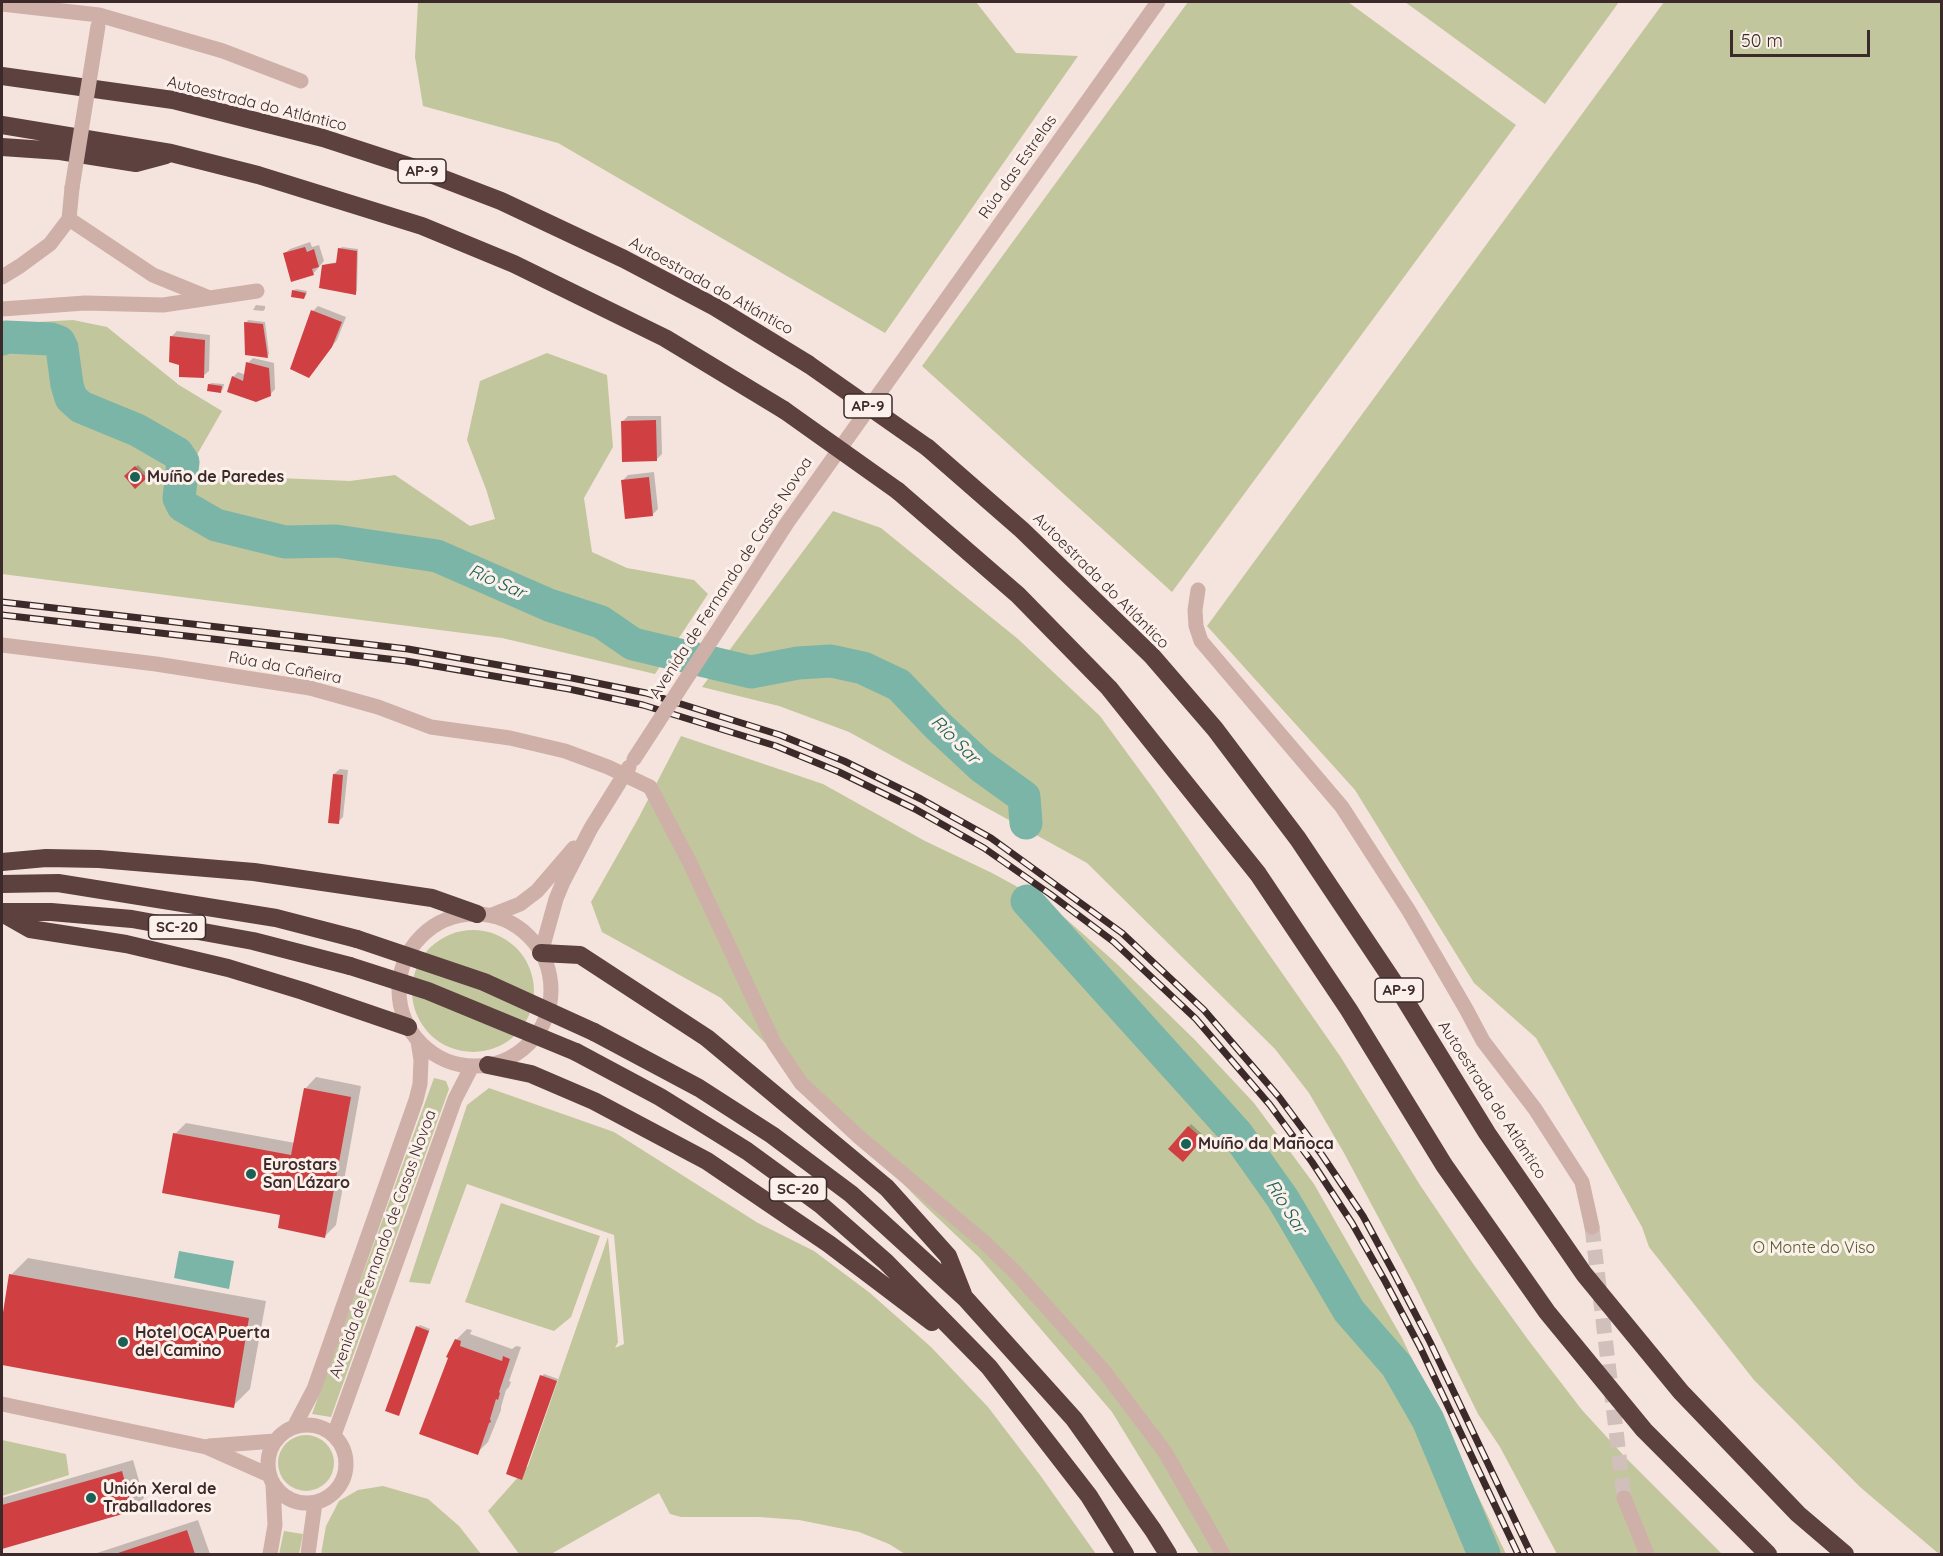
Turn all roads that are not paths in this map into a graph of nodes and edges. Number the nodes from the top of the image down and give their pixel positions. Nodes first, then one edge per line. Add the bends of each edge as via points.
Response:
1 (1158, 2) edge
2 (2, 4) edge
3 (98, 21) junction
4 (2, 76) edge
5 (301, 81) dead end
6 (2, 124) edge
7 (2, 147) edge
8 (171, 153) junction
9 (69, 219) junction
10 (2, 277) edge
11 (257, 291) dead end
12 (210, 298) junction
13 (2, 309) edge
14 (909, 353) joint
15 (1198, 590) dead end
16 (2, 645) edge
17 (624, 774) junction
18 (591, 828) junction
19 (2, 863) edge
20 (58, 883) junction
21 (2, 884) edge
22 (2, 912) edge
23 (485, 914) junction
24 (541, 953) junction
25 (413, 1034) junction
26 (480, 1066) junction
27 (1592, 1227) tunnel mouth
28 (965, 1298) junction
29 (989, 1367) junction
30 (2, 1404) edge
31 (294, 1427) junction
32 (334, 1435) junction
33 (275, 1441) junction
34 (206, 1447) junction
35 (271, 1480) junction
36 (1624, 1498) tunnel mouth
37 (315, 1503) junction
38 (270, 1554) edge
39 (308, 1554) edge
40 (1125, 1554) edge
41 (1168, 1554) edge
42 (1223, 1554) edge
43 (1647, 1554) edge
44 (1768, 1554) edge
45 (1845, 1554) edge

1 - 14 street, Rúa das Estrelas
2 - 3 street
3 - 5 street via 223,51
3 - 9 street, bridge
4 - 45 highway, Autoestrada do Atlántico / AP-9, bridge via 173,100 323,138 501,201 624,259 715,308 808,364 928,448 1022,530 1152,656 1215,729 1298,839 1399,990 1487,1133 1584,1274 1681,1392 1798,1514
6 - 8 highway
7 - 8 highway via 136,163
8 - 44 highway, bridge via 258,175 422,226 514,264 665,338 784,410 898,492 1018,595 1109,688 1258,874 1349,1010 1444,1165 1547,1312 1644,1430
9 - 10 street via 50,244
9 - 12 street via 153,275
11 - 12 street
12 - 13 street via 163,305 84,303
14 - 17 street, Avenida de Fernando de Casas Novoa, bridge via 787,523
15 - 27 street via 1195,610 1201,641 1342,807 1409,911 1483,1041 1535,1109 1582,1182
16 - 17 street, Rúa da Cañeira via 309,688 431,727 510,738 565,751
17 - 18 street, Avenida de Fernando de Casas Novoa
17 - 42 street, Rúa da Cañeira via 650,787 774,1042 801,1083 984,1242 1096,1361 1165,1452
18 - 23 street, Avenida de Fernando de Casas Novoa via 537,891 520,904
18 - 24 street, Avenida de Fernando de Casas Novoa via 556,899
19 - 20 highway
19 - 23 highway via 46,858 254,872 432,898
20 - 21 highway, SC-20
20 - 28 highway, SC-20, bridge via 276,918 357,939 484,982 594,1032 699,1088 772,1135 851,1194
22 - 25 highway via 30,929 126,944 228,968 303,991
22 - 29 highway, SC-20, bridge via 132,919 253,941 428,991 576,1052 738,1145 820,1205 886,1262
23 - 24 street via 525,932
23 - 25 street, Avenida de Fernando de Casas Novoa via 454,916 434,926 417,941 405,960 399,982 400,1005
24 - 26 street via 549,969 551,995 546,1020 532,1041 512,1057
24 - 28 highway via 580,955 707,1038 886,1188 948,1256
25 - 26 street via 434,1054 452,1063
25 - 31 street, Avenida de Fernando de Casas Novoa via 421,1060 416,1100 314,1389
26 - 29 highway via 531,1074 594,1101 707,1161 829,1244
26 - 32 street, Avenida de Fernando de Casas Novoa via 455,1099
28 - 41 highway, SC-20 via 1074,1419
29 - 40 highway, SC-20 via 1089,1496
30 - 34 street
31 - 32 street via 315,1426
31 - 33 street
32 - 37 street via 346,1456 344,1477 328,1498
33 - 34 street
33 - 35 street via 267,1463
34 - 35 street
35 - 37 street via 281,1495 291,1501
35 - 38 street via 275,1525
36 - 43 street
37 - 39 street

